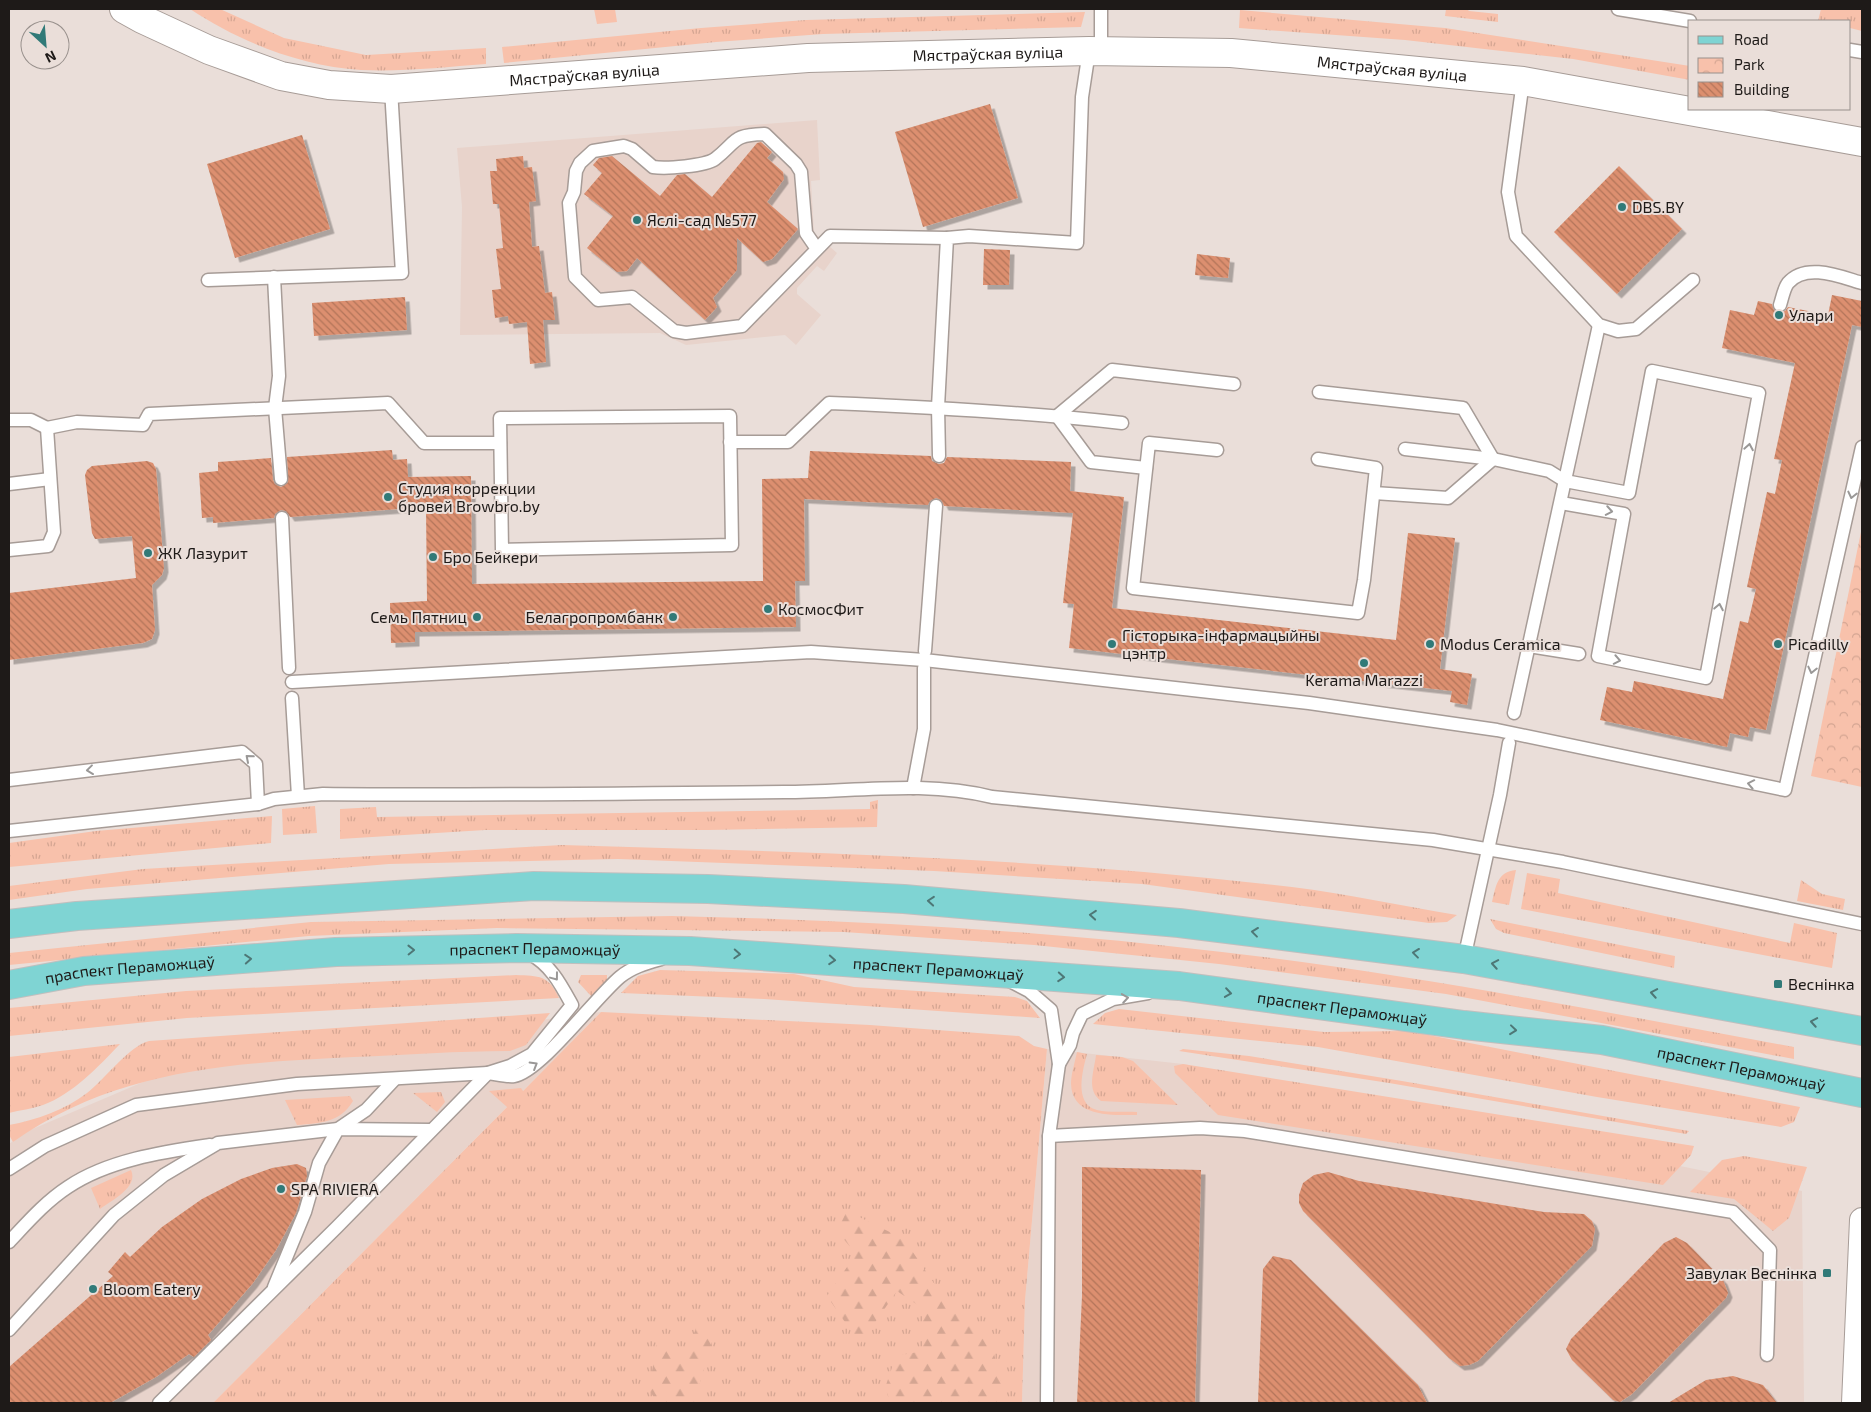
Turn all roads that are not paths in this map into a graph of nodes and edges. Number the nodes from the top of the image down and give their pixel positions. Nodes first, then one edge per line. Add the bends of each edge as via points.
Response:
1 (124, 9) edge
2 (1101, 9) edge
3 (1618, 9) edge
4 (1688, 22) edge
5 (1095, 51) junction
6 (1523, 81) junction
7 (391, 89) junction
8 (1862, 142) edge
9 (947, 238) junction
10 (817, 249) junction
11 (274, 277) junction
12 (208, 280) dead end
13 (1693, 280) dead end
14 (1862, 283) edge
15 (1780, 305) dead end
16 (1599, 325) junction
17 (1234, 384) dead end
18 (1320, 392) dead end
19 (938, 407) junction
20 (276, 408) junction
21 (1058, 416) junction
22 (9, 420) edge
23 (1122, 423) dead end
24 (47, 428) junction
25 (730, 442) junction
26 (500, 443) junction
27 (1862, 447) edge
28 (1405, 449) dead end
29 (1217, 450) dead end
30 (939, 456) dead end
31 (1318, 459) dead end
32 (1493, 459) junction
33 (1146, 468) junction
34 (50, 479) junction
35 (281, 479) dead end
36 (1565, 481) junction
37 (9, 484) edge
38 (1374, 493) junction
39 (1561, 502) junction
40 (936, 506) dead end
41 (282, 518) dead end
42 (9, 550) edge
43 (1529, 646) junction
44 (925, 650) dead end
45 (1579, 654) dead end
46 (289, 668) dead end
47 (924, 668) dead end
48 (292, 682) dead end
49 (292, 698) dead end
50 (1514, 712) dead end
51 (1509, 743) dead end
52 (9, 780) edge
53 (913, 788) junction
54 (298, 796) junction
55 (258, 804) junction
56 (9, 831) edge
57 (1487, 849) junction
58 (9, 924) edge
59 (1862, 924) edge
60 (517, 948) junction
61 (690, 951) junction
62 (1464, 959) junction
63 (995, 972) junction
64 (9, 985) edge
65 (1179, 986) junction
66 (1862, 1031) edge
67 (1058, 1064) junction
68 (488, 1073) junction
69 (395, 1079) junction
70 (1862, 1093) edge
71 (338, 1129) junction
72 (431, 1130) junction
73 (1049, 1136) junction
74 (218, 1143) junction
75 (9, 1169) edge
76 (1862, 1220) edge
77 (9, 1242) edge
78 (272, 1292) junction
79 (9, 1330) edge
80 (1767, 1355) dead end
81 (159, 1403) edge
82 (1047, 1403) edge
83 (1854, 1403) edge

1 - 7 street, Мястраўская вуліца via 209,50 281,76 330,85
2 - 5 lane
3 - 4 lane
5 - 6 street, Мястраўская вуліца via 1231,53
5 - 7 street, Мястраўская вуліца via 808,58
5 - 9 lane via 1082,97 1078,243 969,236
6 - 8 street, Мястраўская вуліца
6 - 16 lane via 1508,192 1516,236
7 - 11 lane via 402,273
9 - 10 lane via 830,236
9 - 19 lane
10 - 10 lane via 742,326 686,333 674,331 632,297 598,300 575,277 569,203 576,171 593,151 624,146 653,167 705,163 716,158 739,137 765,134 801,172 806,233
11 - 12 lane
11 - 20 lane via 279,376
13 - 16 lane via 1636,329 1618,331
14 - 15 lane via 1810,272 1788,284
16 - 36 lane
17 - 21 lane via 1112,370
18 - 32 lane via 1463,408
19 - 21 lane
19 - 25 lane via 829,403 788,442
19 - 30 lane
20 - 24 lane via 149,414 143,425 78,422
20 - 26 lane via 388,403 424,443
20 - 35 lane
21 - 23 lane
21 - 33 lane via 1091,462
22 - 24 lane via 31,420
24 - 34 lane
25 - 26 lane via 730,416 500,418
25 - 26 lane via 732,546 502,550
27 -> 48 lane via 1785,790 1496,730 1309,703 924,660 811,652
28 - 32 lane
29 - 33 lane via 1150,443
31 - 38 lane via 1376,468
32 - 36 lane via 1549,471
32 - 38 lane via 1448,498
33 - 38 lane via 1133,588 1358,613
34 - 37 lane
34 - 42 lane via 54,532 48,546
36 - 39 lane
39 -> 36 lane via 1624,514 1598,656 1706,678 1759,393 1652,371 1629,493
39 - 43 lane
40 - 44 lane
41 - 46 lane
43 - 45 lane
43 - 50 lane
47 - 53 lane via 924,729
49 - 54 lane
51 - 57 lane
55 -> 52 lane via 256,764 242,752
53 - 54 lane via 798,792
53 - 57 lane via 954,789 992,797 1433,840
54 - 55 lane
55 - 56 lane
57 - 59 lane
57 - 62 lane
62 -> 58 main road via 1179,923 904,899 708,889 534,886 77,916
60 - 61 main road, праспект Пераможцаў
64 -> 60 main road, праспект Пераможцаў via 84,971 336,952
60 -> 68 lane via 542,960 572,1005 532,1054
61 -> 63 main road, праспект Пераможцаў
68 -> 61 lane via 515,1076 539,1063 591,1004 621,977 638,966
66 -> 62 main road
63 -> 65 main road, праспект Пераможцаў
63 - 67 lane via 1029,991 1051,1010
67 -> 65 lane via 1070,1045 1082,1014 1113,1000
65 -> 70 main road, праспект Пераможцаў via 1464,1025 1602,1040
67 - 73 lane
68 - 69 lane
68 - 72 lane
69 - 71 lane via 366,1110
69 - 75 lane via 297,1084 136,1105 44,1146
71 - 72 lane
71 - 74 lane
71 - 78 lane via 319,1162 305,1212
72 - 78 lane
73 - 80 lane via 1200,1128 1245,1131 1733,1212 1770,1250
73 - 82 lane
74 - 77 lane via 156,1154 99,1172 68,1187
74 - 79 lane via 164,1175 114,1215
76 - 83 street
78 - 81 lane

